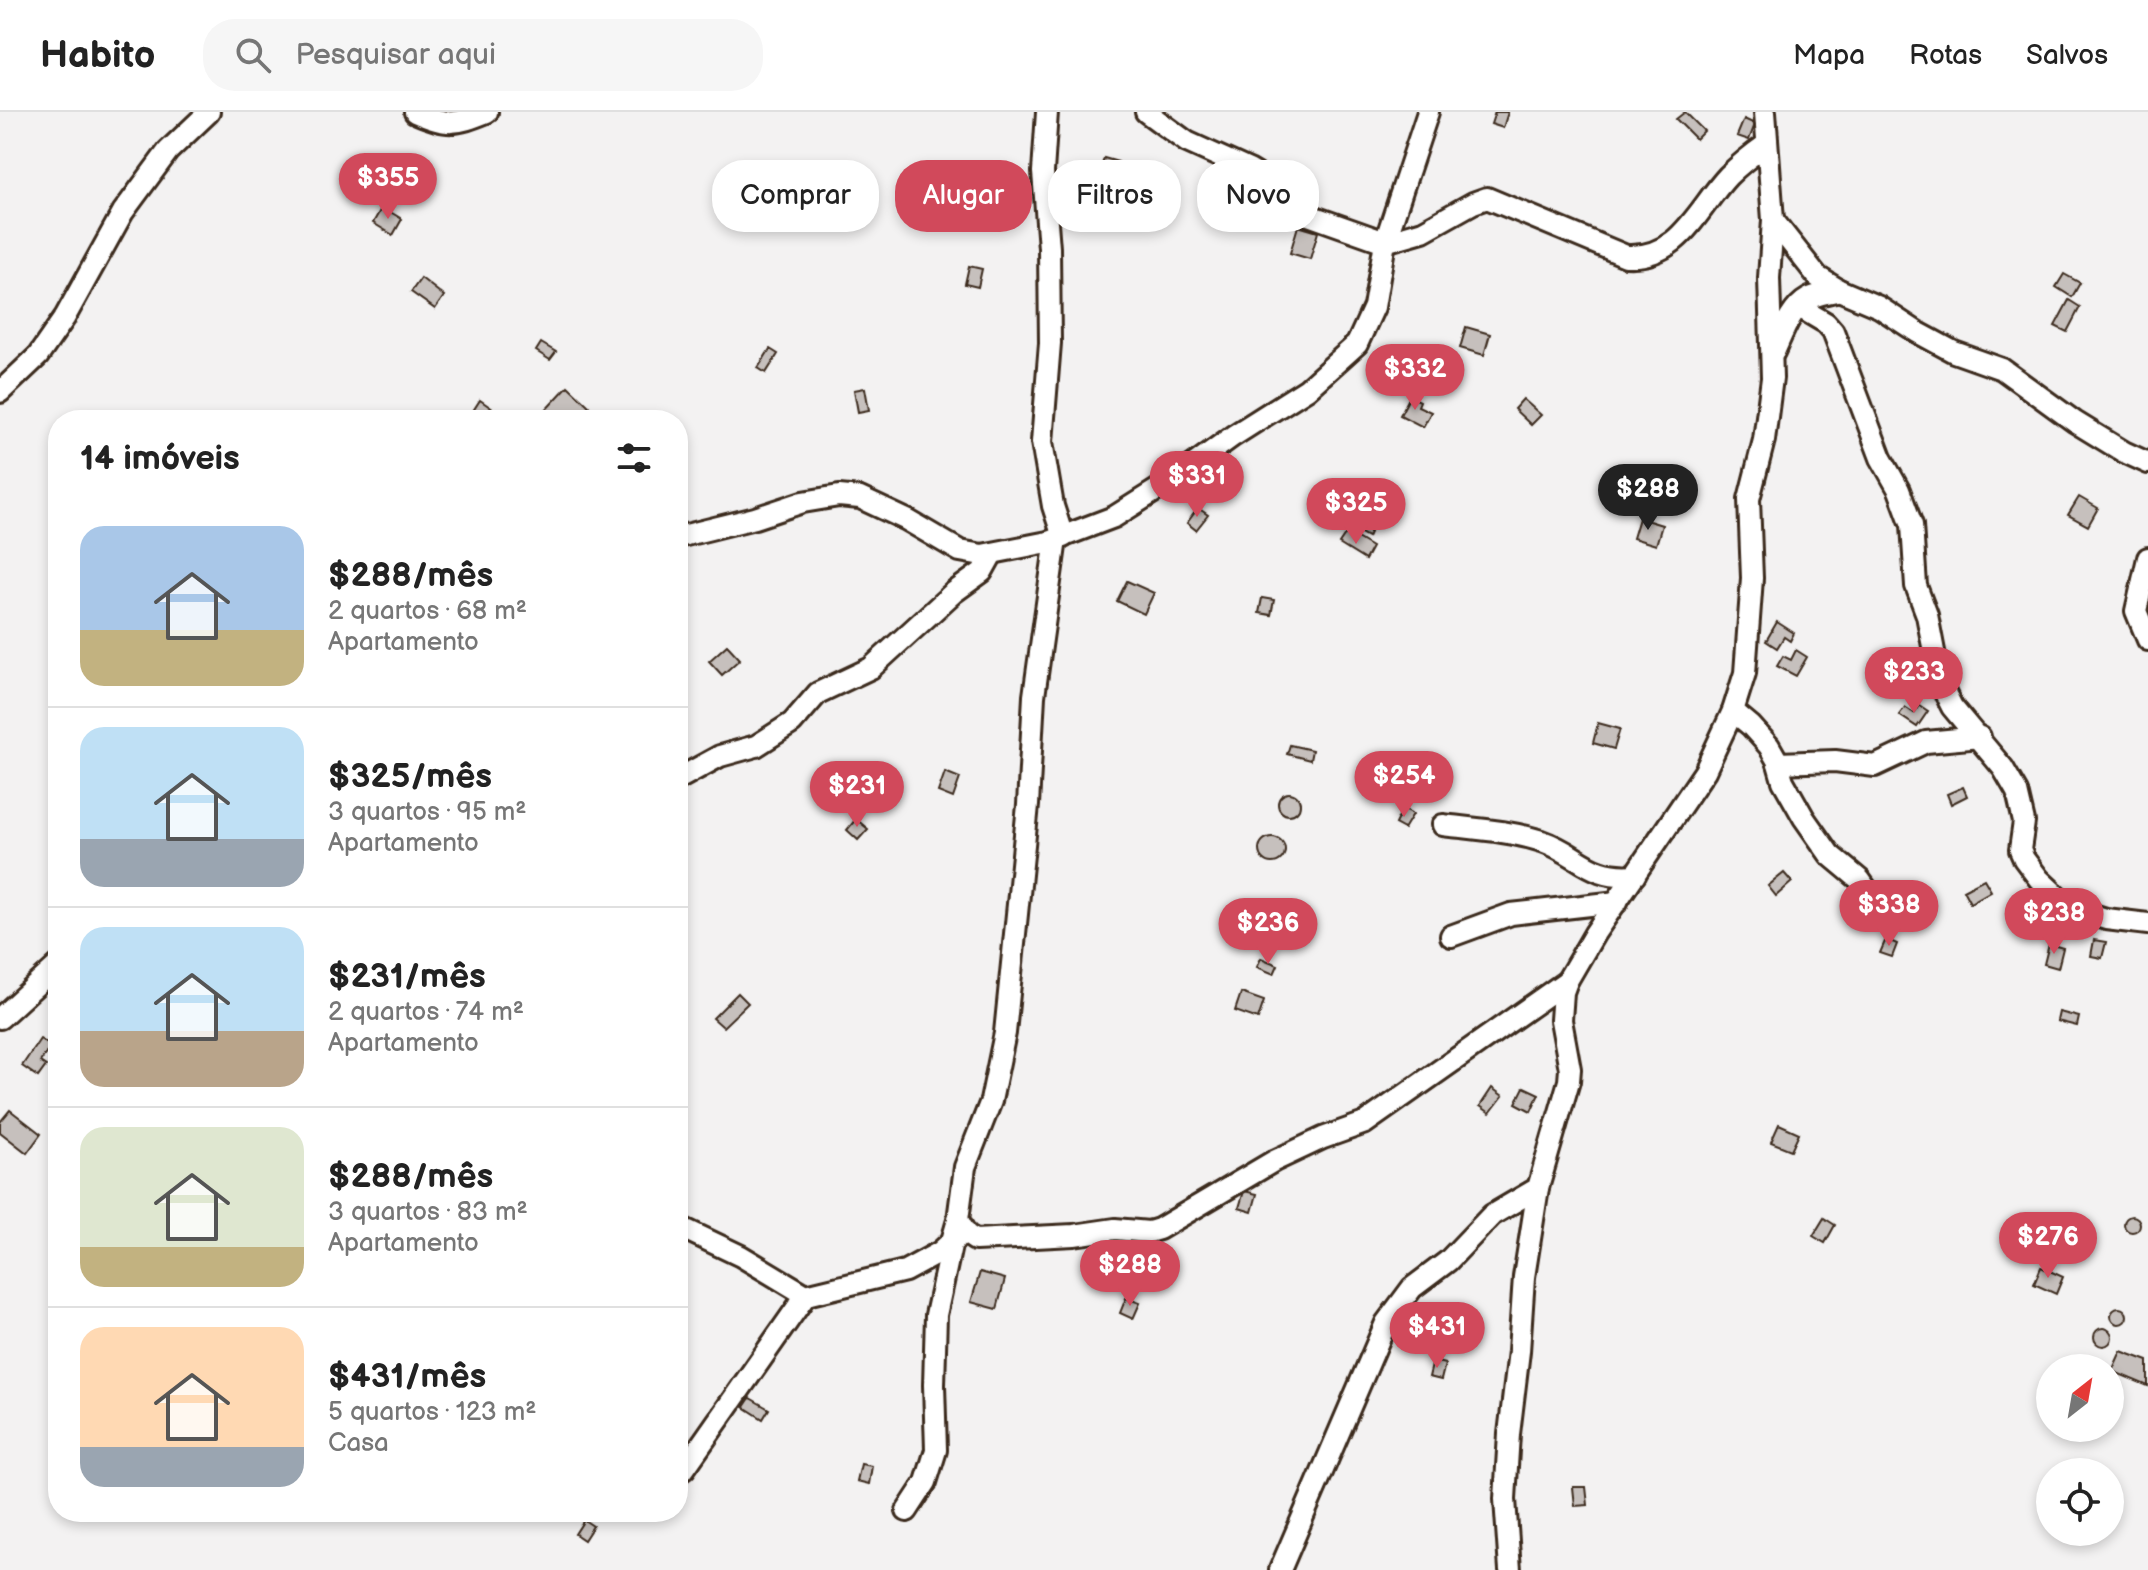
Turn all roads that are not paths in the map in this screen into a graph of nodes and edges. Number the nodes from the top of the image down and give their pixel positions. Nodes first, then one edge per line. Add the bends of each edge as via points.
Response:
1 (209, 112) edge
2 (415, 112) edge
3 (487, 112) edge
4 (1047, 112) edge
5 (1146, 112) edge
6 (1428, 112) edge
7 (1765, 112) edge
8 (1767, 144) junction
9 (1773, 220) junction
10 (1385, 242) junction
11 (1839, 290) junction
12 (1799, 307) junction
13 (1772, 357) junction
14 (0, 392) edge
15 (2148, 463) edge
16 (688, 535) edge
17 (1059, 538) junction
18 (992, 554) junction
19 (2148, 558) edge
20 (2148, 640) edge
21 (1733, 711) junction
22 (1980, 737) junction
23 (1778, 763) junction
24 (688, 774) edge
25 (1443, 825) dead end
26 (1635, 875) junction
27 (1617, 902) junction
28 (1881, 910) dead end
29 (2148, 924) edge
30 (1451, 936) dead end
31 (48, 974) edge
32 (1567, 981) junction
33 (0, 1018) edge
34 (1538, 1188) junction
35 (958, 1220) junction
36 (688, 1231) edge
37 (975, 1240) junction
38 (952, 1241) junction
39 (806, 1295) junction
40 (688, 1463) edge
41 (907, 1511) dead end
42 (1280, 1570) edge
43 (1510, 1570) edge

1 - 14 street via 168,151 123,212 38,356
2 - 3 street via 450,124
4 - 17 street via 1043,172 1050,343 1042,442
5 - 10 street via 1187,142 1279,188 1303,213
6 - 10 street
7 - 8 street
8 - 9 street
8 - 10 street via 1727,177 1679,236 1651,255 1626,256 1487,198 1423,231
9 - 11 street via 1811,271
9 - 13 street
10 - 17 street via 1371,317 1339,363 1137,503
11 - 12 street
11 - 15 street via 1879,307 1954,352 2002,369 2075,422
12 - 13 street
12 - 22 street via 1833,331 1912,525 1916,586 1940,683 1952,707
13 - 21 street via 1764,440 1749,499 1748,648
16 - 18 street via 812,500 850,496 907,520 960,551
17 - 18 street
17 - 35 street via 1034,696 1005,1033 991,1101 965,1167
18 - 24 street via 982,572 871,668 818,693 792,723 756,746 720,756
19 - 20 street via 2136,611
21 - 23 street via 1769,746
21 - 26 street via 1705,771
22 - 23 street via 1926,742 1875,766
22 - 29 street via 2017,792 2024,822 2020,850 2039,879 2079,912
23 - 28 street via 1804,818
25 - 26 street via 1530,837 1611,876
26 - 27 street
27 - 30 street via 1511,914
27 - 32 street
31 - 33 street
32 - 34 street via 1561,1020 1569,1081
32 - 37 street via 1365,1123 1274,1161 1171,1224 1149,1232 1115,1229
34 - 42 street via 1492,1215 1467,1244 1398,1303
34 - 43 street via 1509,1434 1505,1499
35 - 37 street
35 - 38 street
36 - 39 street
37 - 38 street
38 - 39 street via 905,1271
38 - 41 street via 936,1315 936,1450 926,1482
39 - 40 street

